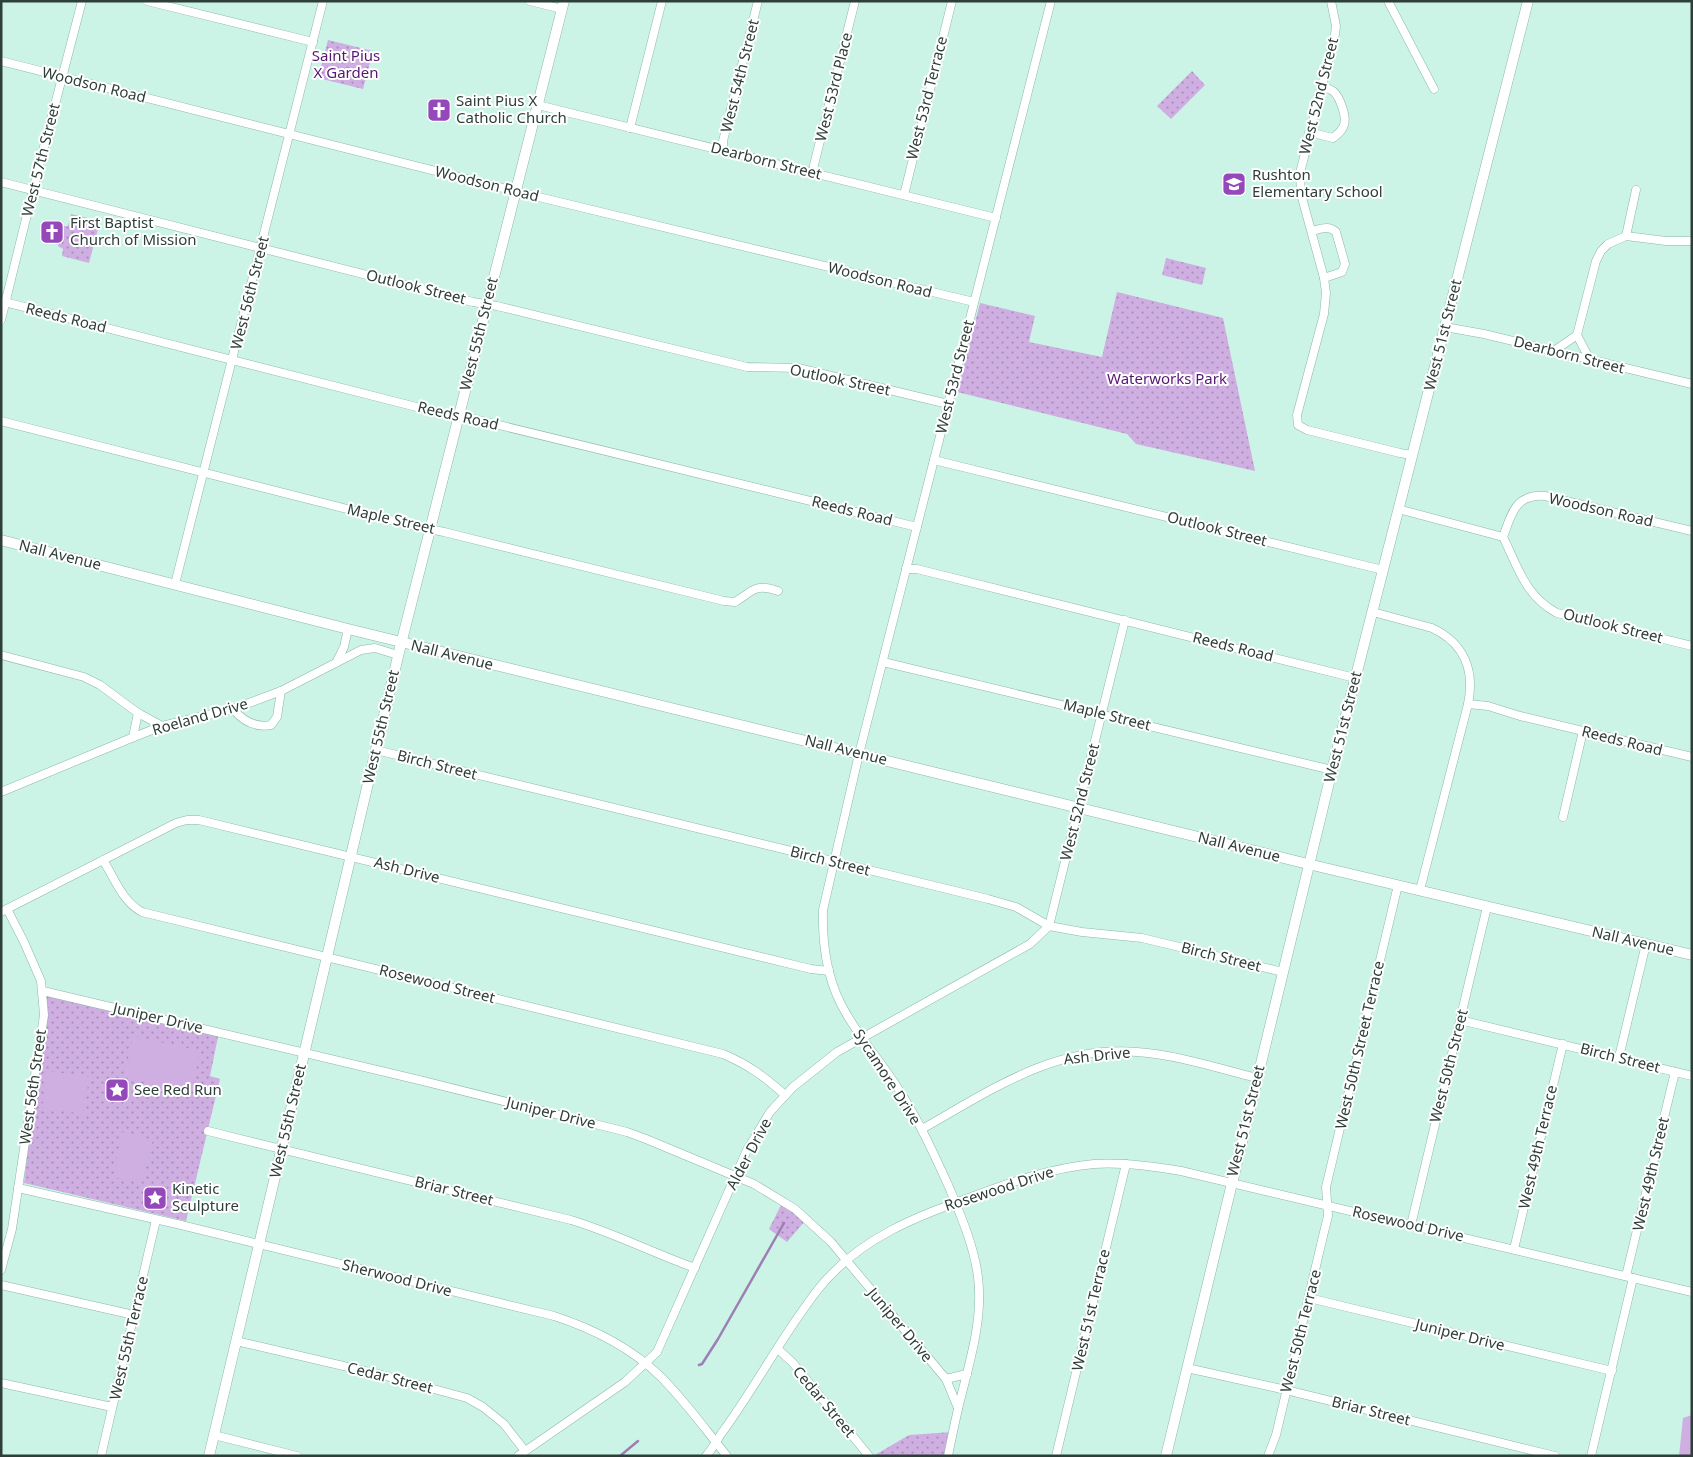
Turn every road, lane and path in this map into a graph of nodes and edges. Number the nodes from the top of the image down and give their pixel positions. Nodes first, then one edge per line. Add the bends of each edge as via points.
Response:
1 (82, 1) edge
2 (147, 1) edge
3 (323, 1) edge
4 (530, 1) edge
5 (662, 1) edge
6 (758, 1) edge
7 (855, 1) edge
8 (952, 1) edge
9 (1051, 1) edge
10 (1331, 1) edge
11 (1388, 1) edge
12 (1528, 1) edge
13 (563, 5) edge
14 (313, 42) junction
15 (1, 61) edge
16 (62, 77) junction
17 (1321, 86) junction
18 (1434, 89) dead end
19 (538, 104) junction
20 (630, 128) junction
21 (1309, 132) junction
22 (289, 134) junction
23 (722, 151) junction
24 (813, 173) junction
25 (1, 182) edge
26 (33, 190) junction
27 (1636, 190) dead end
28 (516, 191) junction
29 (904, 195) junction
30 (996, 218) junction
31 (1312, 231) junction
32 (1626, 236) junction
33 (1692, 242) edge
34 (261, 248) junction
35 (1324, 278) junction
36 (3, 302) edge
37 (974, 302) junction
38 (487, 304) junction
39 (1, 320) edge
40 (1445, 328) junction
41 (1577, 335) junction
42 (1554, 351) junction
43 (232, 360) junction
44 (1590, 360) junction
45 (1692, 384) edge
46 (948, 404) junction
47 (458, 416) junction
48 (1, 421) edge
49 (1412, 454) junction
50 (934, 460) junction
51 (203, 473) junction
52 (1398, 509) junction
53 (917, 527) junction
54 (430, 529) junction
55 (1692, 531) edge
56 (1503, 537) junction
57 (1, 540) edge
58 (906, 569) junction
59 (1383, 570) junction
60 (175, 584) junction
61 (778, 590) dead end
62 (1373, 612) junction
63 (1125, 620) junction
64 (348, 629) junction
65 (401, 642) junction
66 (1692, 646) edge
67 (1, 655) edge
68 (398, 655) junction
69 (882, 662) junction
70 (336, 663) junction
71 (1355, 678) junction
72 (281, 690) junction
73 (1468, 704) junction
74 (233, 709) junction
75 (138, 713) junction
76 (1102, 714) junction
77 (162, 726) junction
78 (1584, 731) junction
79 (133, 737) junction
80 (376, 750) junction
81 (859, 754) junction
82 (1692, 757) edge
83 (1332, 770) junction
84 (1, 792) edge
85 (1078, 807) junction
86 (1562, 816) dead end
87 (350, 856) junction
88 (103, 860) junction
89 (833, 862) junction
90 (1308, 864) junction
91 (1398, 885) junction
92 (1420, 890) junction
93 (1487, 907) junction
94 (4, 910) edge
95 (1049, 926) junction
96 (1646, 944) junction
97 (1692, 956) edge
98 (327, 957) junction
99 (829, 971) junction
100 (1283, 972) junction
101 (43, 991) junction
102 (1460, 1020) junction
103 (862, 1037) junction
104 (1562, 1044) junction
105 (304, 1053) junction
106 (1619, 1057) junction
107 (1675, 1072) junction
108 (1692, 1076) edge
109 (1257, 1078) junction
110 (785, 1095) junction
111 (922, 1129) junction
112 (208, 1131) dead end
113 (281, 1148) junction
114 (1126, 1164) junction
115 (735, 1176) junction
116 (1232, 1183) junction
117 (18, 1188) junction
118 (955, 1202) junction
119 (1327, 1205) junction
120 (156, 1220) junction
121 (1411, 1225) junction
122 (259, 1244) junction
123 (1514, 1249) junction
124 (847, 1261) junction
125 (695, 1268) junction
126 (1, 1270) edge
127 (1630, 1277) junction
128 (1, 1285) edge
129 (1692, 1292) edge
130 (1309, 1298) junction
131 (134, 1315) junction
132 (236, 1341) junction
133 (778, 1349) junction
134 (645, 1364) junction
135 (1187, 1368) junction
136 (1612, 1371) junction
137 (967, 1374) junction
138 (946, 1378) junction
139 (1, 1383) edge
140 (1286, 1390) junction
141 (112, 1407) junction
142 (958, 1408) junction
143 (214, 1436) junction
144 (716, 1442) junction
145 (522, 1453) edge
146 (100, 1456) edge
147 (209, 1456) edge
148 (297, 1456) edge
149 (706, 1456) edge
150 (727, 1456) edge
151 (870, 1456) edge
152 (948, 1456) edge
153 (1056, 1456) edge
154 (1166, 1456) edge
155 (1268, 1456) edge
156 (1555, 1456) edge
157 (1592, 1456) edge

1 - 16 street, West 57th Street
2 - 14 street
3 - 14 street, West 56th Street
4 - 13 street
5 - 20 street
6 - 23 street, West 54th Street
7 - 24 street, West 53rd Place
8 - 29 street, West 53rd Terrace
9 - 30 street, West 53rd Street
10 - 17 street, West 52nd Street via 1336,26
11 - 18 street
12 - 40 street, West 51st Street
13 - 19 street, West 55th Street
14 - 22 street, West 56th Street
15 - 16 street, Woodson Road
16 - 22 street, Woodson Road
16 - 26 street, West 57th Street
17 - 21 street, West 52nd Street
17 - 21 street via 1334,91 1343,112 1344,124 1333,138
19 - 20 street, Dearborn Street
19 - 28 street, West 55th Street
20 - 23 street, Dearborn Street
21 - 31 street, West 52nd Street via 1300,187
22 - 28 street, Woodson Road
22 - 34 street, West 56th Street
23 - 24 street, Dearborn Street
24 - 29 street, Dearborn Street
25 - 26 street, Outlook Street
26 - 34 street, Outlook Street
26 - 36 street, West 57th Street
27 - 32 street
28 - 37 street, Woodson Road
28 - 38 street, West 55th Street
29 - 30 street, Dearborn Street
30 - 37 street, West 53rd Street
31 - 35 street, West 52nd Street
31 - 35 street via 1333,229 1345,264 1342,272
32 - 33 street
32 - 41 street via 1600,251
34 - 38 street, Outlook Street
34 - 43 street, West 56th Street
35 - 49 street, West 52nd Street via 1326,303 1297,415 1298,425 1306,430
36 - 39 street, West 57th Street
36 - 43 street, Reeds Road
37 - 46 street, West 53rd Street
38 - 46 street, Outlook Street via 747,366 798,368
38 - 47 street, West 55th Street
40 - 42 street, Dearborn Street
40 - 49 street, West 51st Street
41 - 42 street
41 - 44 street
42 - 44 street, Dearborn Street
43 - 47 street, Reeds Road
43 - 51 street, West 56th Street
44 - 45 street, Dearborn Street
46 - 50 street, West 53rd Street
47 - 53 street, Reeds Road
47 - 54 street, West 55th Street
48 - 51 street, Maple Street
49 - 52 street, West 51st Street
50 - 53 street, West 53rd Street
50 - 59 street, Outlook Street
51 - 54 street, Maple Street
51 - 60 street, West 56th Street
52 - 56 street
52 - 59 street, West 51st Street
53 - 58 street, West 53rd Street
54 - 61 street, Maple Street via 724,601 735,602 754,588
54 - 65 street, West 55th Street
55 - 56 street, Woodson Road via 1534,495 1516,506
56 - 66 street, Outlook Street via 1529,590 1548,608 1570,617
57 - 60 street, Nall Avenue
58 - 63 street, Reeds Road
58 - 69 street, West 53rd Street
59 - 62 street, West 51st Street
60 - 64 street, Nall Avenue
62 - 71 street, West 51st Street
62 - 73 street via 1440,631 1454,643 1469,672 1471,690
63 - 71 street, Reeds Road
63 - 76 street, West 52nd Street
64 - 65 street, Nall Avenue
64 - 70 street
65 - 68 street, West 55th Street
65 - 81 street, Nall Avenue
67 - 75 street via 84,677 116,695
68 - 70 street, Roeland Drive via 375,648 361,650
68 - 80 street, West 55th Street
69 - 76 street, Maple Street
69 - 81 street, West 53rd Street
70 - 72 street, Roeland Drive
71 - 83 street, West 51st Street
72 - 74 street, Roeland Drive
72 - 74 street via 277,717 272,725 243,720
73 - 78 street, Reeds Road via 1488,706
73 - 92 street
74 - 77 street, Roeland Drive
75 - 77 street
75 - 79 street
76 - 83 street, Maple Street
76 - 85 street, West 52nd Street
77 - 79 street, Roeland Drive
78 - 82 street, Reeds Road
78 - 86 street
79 - 84 street, Roeland Drive
80 - 87 street, West 55th Street
80 - 89 street, Birch Street
81 - 85 street, Nall Avenue
81 - 89 street, Sycamore Drive
83 - 90 street, West 51st Street
85 - 90 street, Nall Avenue
85 - 95 street, West 52nd Street
87 - 88 street, Ash Drive via 187,820
87 - 98 street, West 55th Street
87 - 99 street, Ash Drive
88 - 94 street, Ash Drive
88 - 98 street, Rosewood Street via 125,899 142,912
89 - 95 street, Birch Street via 1016,907
89 - 99 street, Sycamore Drive via 822,916
90 - 91 street, Nall Avenue
90 - 100 street, West 51st Street
91 - 92 street, Nall Avenue
91 - 119 street, West 50th Street Terrace via 1326,1187
92 - 93 street, Nall Avenue
93 - 96 street, Nall Avenue
93 - 102 street, West 50th Street
94 - 101 street, West 56th Street via 35,965
95 - 100 street, Birch Street via 1142,938
95 - 103 street, Alder Drive via 1030,944
96 - 97 street, Nall Avenue
96 - 106 street
98 - 105 street, West 55th Street
98 - 110 street, Rosewood Street via 724,1054 753,1068
99 - 103 street, Sycamore Drive via 840,1002
100 - 109 street, West 51st Street
101 - 105 street, Juniper Drive
101 - 117 street, West 56th Street via 44,1015
102 - 104 street, Birch Street
102 - 121 street, West 50th Street
103 - 110 street, Alder Drive via 826,1059
103 - 111 street, Sycamore Drive
104 - 106 street, Birch Street
104 - 123 street, West 49th Terrace
105 - 113 street, West 55th Street
105 - 115 street, Juniper Drive via 627,1132
106 - 107 street, Birch Street
107 - 108 street, Birch Street
107 - 127 street, West 49th Street
109 - 111 street, Ash Drive via 1159,1054 1117,1052 1080,1055 1028,1071
109 - 116 street, West 51st Street
110 - 115 street, Alder Drive via 759,1129
111 - 118 street, Sycamore Drive
112 - 113 street, Briar Street
113 - 122 street, West 55th Street
113 - 125 street, Briar Street via 572,1220
114 - 116 street, Rosewood Drive via 1150,1165
114 - 118 street, Rosewood Drive via 1088,1165 1039,1173
114 - 153 street, West 51st Terrace
115 - 124 street, Juniper Drive via 795,1209 821,1231
115 - 125 street, Alder Drive
116 - 119 street, Rosewood Drive
116 - 135 street, West 51st Street
117 - 120 street, Sherwood Drive
117 - 126 street, West 56th Street via 10,1242
118 - 124 street, Rosewood Drive via 898,1225 868,1243
118 - 137 street, Sycamore Drive via 969,1241 980,1303
119 - 121 street, Rosewood Drive
119 - 130 street, West 50th Terrace via 1326,1224
120 - 122 street, Sherwood Drive
120 - 131 street, West 55th Terrace
121 - 123 street, Rosewood Drive
122 - 132 street, West 55th Street
122 - 134 street, Sherwood Drive via 580,1324 616,1342
123 - 127 street, Rosewood Drive
124 - 133 street, Rosewood Drive via 821,1286
124 - 138 street, Juniper Drive
125 - 134 street, Alder Drive via 657,1352
127 - 129 street, Rosewood Drive
127 - 136 street, West 49th Street
128 - 131 street
130 - 136 street, Juniper Drive
130 - 140 street, West 50th Terrace
131 - 141 street, West 55th Terrace
132 - 143 street, West 55th Street
132 - 145 street, Cedar Street via 467,1398 504,1424
133 - 144 street, Rosewood Drive
133 - 151 street, Cedar Street
134 - 144 street, Sherwood Drive via 682,1400
134 - 145 street, Alder Drive via 625,1382
135 - 140 street, Briar Street
135 - 154 street, West 51st Street
136 - 157 street, West 49th Street
137 - 138 street
137 - 142 street, Sycamore Drive
138 - 142 street, Juniper Drive
139 - 141 street
140 - 155 street, West 50th Terrace
140 - 156 street, Briar Street
141 - 146 street, West 55th Terrace
142 - 152 street, Sycamore Drive
143 - 147 street, West 55th Street
143 - 148 street
144 - 149 street, Rosewood Drive
144 - 150 street, Sherwood Drive

